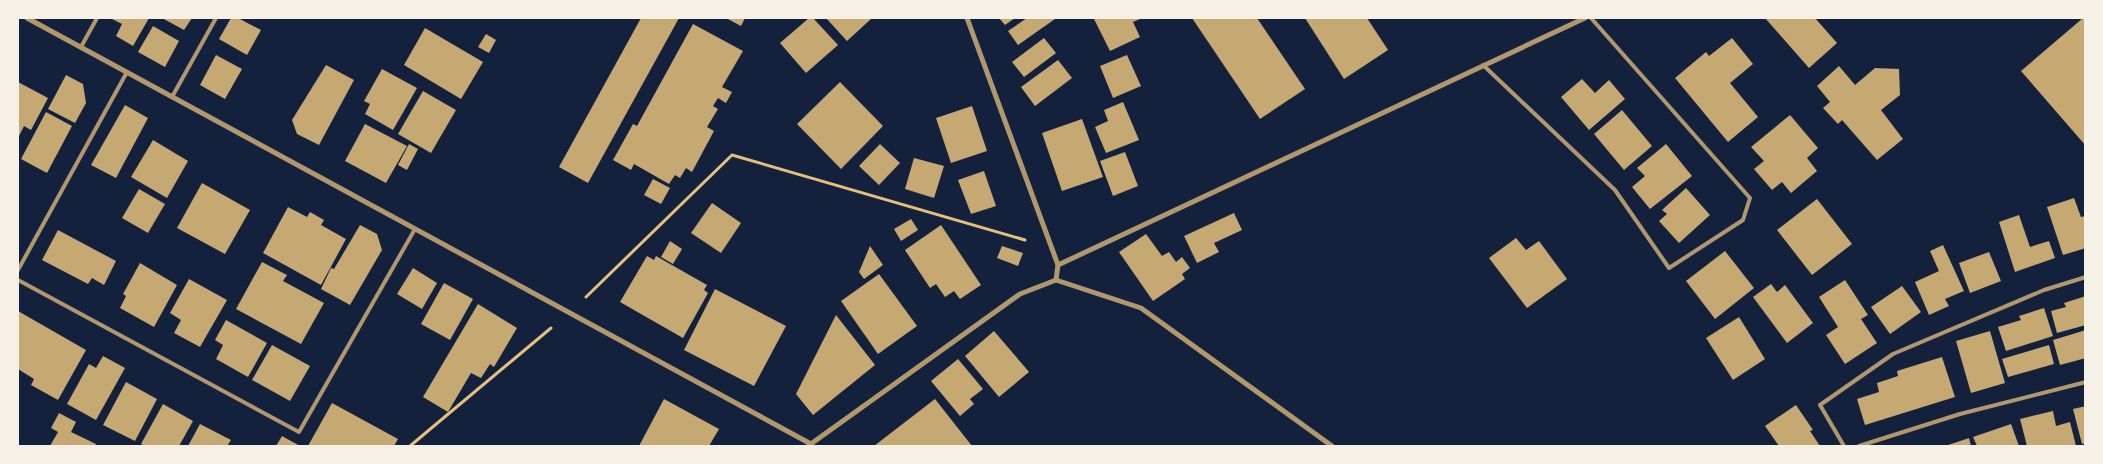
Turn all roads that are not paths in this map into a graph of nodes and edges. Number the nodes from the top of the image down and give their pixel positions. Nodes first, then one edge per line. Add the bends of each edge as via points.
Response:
1 (27, 18) edge
2 (97, 18) edge
3 (216, 18) edge
4 (967, 18) edge
5 (1585, 18) edge
6 (1591, 18) edge
7 (81, 47) junction
8 (1483, 65) junction
9 (127, 72) junction
10 (172, 97) junction
11 (415, 229) junction
12 (1058, 265) junction
13 (18, 270) edge
14 (2086, 277) edge
15 (18, 280) edge
16 (1056, 280) junction
17 (2086, 382) edge
18 (809, 445) edge
19 (1332, 446) edge
20 (1844, 446) edge
21 (1859, 446) edge

1 - 7 street
2 - 7 lane
3 - 10 lane
4 - 12 street
5 - 8 street
6 - 8 lane via 1750,198 1743,220 1668,268 1615,190
7 - 9 street
8 - 12 street
9 - 10 street
9 - 13 lane
10 - 11 street
11 - 15 lane via 299,432
11 - 18 street
12 - 16 street
14 - 20 lane via 2044,290 1893,354 1820,405
16 - 18 street via 1020,294
16 - 19 street via 1141,308
17 - 21 lane via 1960,414

